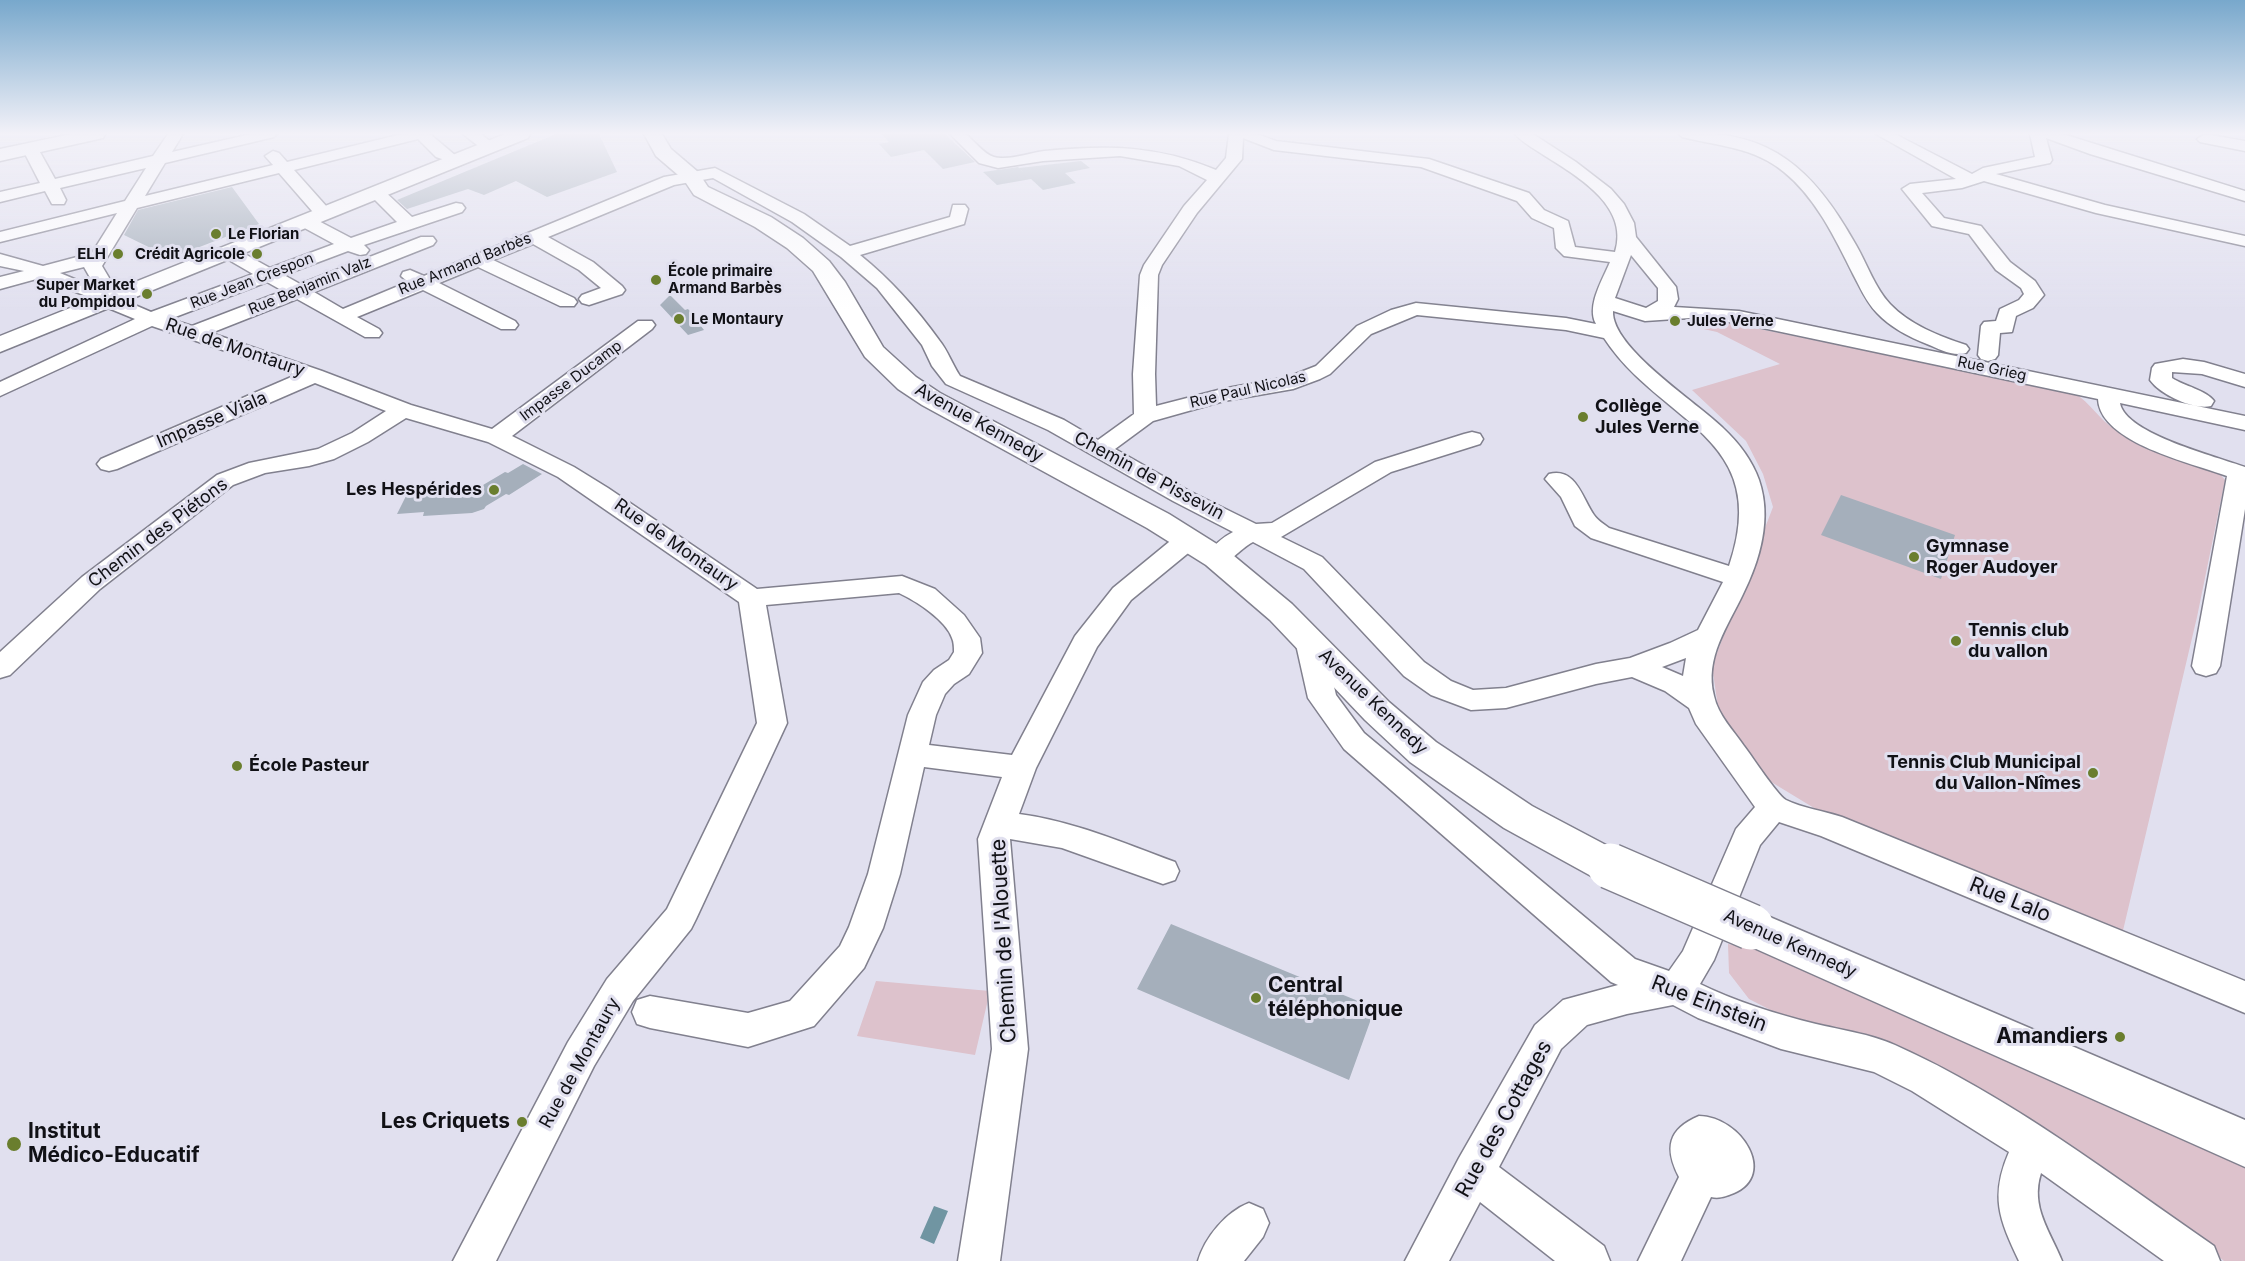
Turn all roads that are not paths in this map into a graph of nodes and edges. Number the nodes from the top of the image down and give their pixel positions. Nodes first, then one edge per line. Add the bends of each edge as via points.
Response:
1 (17, 193) edge
2 (54, 193) edge
3 (141, 193) edge
4 (181, 193) edge
5 (298, 193) edge
6 (361, 193) edge
7 (373, 193) edge
8 (376, 193) edge
9 (641, 193) edge
10 (705, 193) edge
11 (752, 193) edge
12 (1204, 193) edge
13 (1511, 193) edge
14 (1605, 193) edge
15 (1813, 193) edge
16 (1913, 193) edge
17 (2037, 193) edge
18 (0, 197) edge
19 (133, 205) junction
20 (456, 208) dead end
21 (959, 209) dead end
22 (312, 214) junction
23 (69, 220) junction
24 (409, 224) junction
25 (534, 236) junction
26 (0, 237) edge
27 (1627, 238) junction
28 (427, 241) dead end
29 (2245, 241) edge
30 (350, 244) junction
31 (228, 252) junction
32 (847, 253) junction
33 (99, 256) junction
34 (1620, 258) junction
35 (379, 259) junction
36 (476, 259) junction
37 (0, 260) edge
38 (40, 272) junction
39 (268, 275) junction
40 (422, 282) junction
41 (0, 283) edge
42 (1668, 287) junction
43 (297, 291) junction
44 (105, 297) junction
45 (589, 299) dead end
46 (567, 302) dead end
47 (1607, 309) junction
48 (1647, 314) junction
49 (342, 316) junction
50 (1739, 317) junction
51 (151, 319) junction
52 (645, 325) dead end
53 (508, 326) dead end
54 (193, 333) junction
55 (372, 333) dead end
56 (0, 335) edge
57 (0, 345) edge
58 (1987, 362) junction
59 (315, 375) junction
60 (2245, 381) edge
61 (0, 390) edge
62 (2109, 393) junction
63 (403, 410) junction
64 (1145, 416) junction
65 (2240, 421) edge
66 (496, 437) junction
67 (1472, 439) dead end
68 (1100, 449) junction
69 (109, 464) dead end
70 (2242, 474) edge
71 (1557, 478) dead end
72 (1254, 532) junction
73 (1189, 539) junction
74 (1217, 558) junction
75 (1738, 578) junction
76 (752, 598) junction
77 (1706, 637) junction
78 (1309, 640) junction
79 (2206, 666) dead end
80 (1634, 667) junction
81 (0, 668) edge
82 (1699, 701) junction
83 (912, 754) junction
84 (1021, 768) junction
85 (1773, 808) junction
86 (998, 826) junction
87 (1163, 871) dead end
88 (1676, 989) junction
89 (2245, 997) edge
90 (650, 1012) dead end
91 (2032, 1144) junction
92 (2245, 1144) edge
93 (1473, 1172) junction
94 (1702, 1173) dead end
95 (1249, 1223) dead end
96 (474, 1261) edge
97 (979, 1261) edge
98 (1219, 1261) edge
99 (1426, 1261) edge
100 (1589, 1261) edge
101 (1659, 1261) edge
102 (2041, 1261) edge
103 (2199, 1261) edge

1 - 18 street
2 - 23 street
3 - 19 street
4 - 19 street
5 - 22 street
6 - 22 main road
7 - 22 main road
8 - 24 street
9 - 25 street, Rue Armand Barbès
10 - 73 main road, Avenue Kennedy via 763,222 821,266 874,352 907,383
11 - 32 street, Chemin de Pissevin via 798,218
12 - 64 street via 1176,229 1149,275
13 - 34 street via 1523,197 1538,214 1562,225 1565,248 1570,252
14 - 27 street via 1625,219
15 - 58 street via 1884,310 1923,335
16 - 58 street via 1938,222 1975,230 2003,266 2028,285 2034,295 2026,304 2007,313 2005,328 1990,326
17 - 29 street
19 - 23 street
19 - 33 street
20 - 24 street, Rue Jean Crespon
21 - 32 street via 958,220
22 - 30 street
22 - 31 main road
22 - 44 main road
23 - 26 street
24 - 30 street, Rue Jean Crespon
25 - 36 street, Rue Armand Barbès
25 - 45 street via 586,266 615,290
27 - 34 street
27 - 42 street
28 - 35 street, Rue Benjamin Valz
30 - 35 street
30 - 39 street, Rue Jean Crespon
31 - 39 street
31 - 44 main road
32 - 68 street, Chemin de Pissevin via 884,284 932,344 953,380 1056,425
33 - 38 street
33 - 44 street via 93,266
34 - 47 street
35 - 40 street
35 - 43 street, Rue Benjamin Valz
36 - 40 street, Rue Armand Barbès
36 - 46 street
37 - 38 street, Rue de Montaury
38 - 41 street
38 - 44 street, Rue de Montaury
39 - 43 street
39 - 51 street, Rue Jean Crespon
40 - 49 street, Rue Armand Barbès
40 - 53 street
42 - 47 street, Rue Grieg via 1634,282
42 - 48 street via 1669,302
42 - 50 street, Rue Grieg
43 - 49 street
43 - 54 street, Rue Benjamin Valz
44 - 51 street, Rue de Montaury
44 - 56 main road
44 - 57 main road
47 - 48 street, Rue Grieg
47 - 48 street via 1620,324
47 - 64 street, Rue Paul Nicolas via 1566,324 1416,309 1364,330 1323,370 1293,383 1222,395
47 - 75 street via 1639,368 1714,431 1746,477 1753,506 1751,538
48 - 50 street, Rue Grieg via 1690,312
49 - 55 street
50 - 58 street, Rue Grieg
51 - 54 street, Rue de Montaury
51 - 61 street, Rue Jean Crespon
52 - 66 street, Impasse Ducamp
54 - 59 street, Rue de Montaury
58 - 62 street, Rue Grieg
59 - 63 street, Rue de Montaury
59 - 69 street, Impasse Viala
60 - 65 street via 2175,364 2162,368 2160,380
62 - 65 street, Rue Grieg
62 - 70 street via 2110,410 2117,421 2142,435
63 - 66 street, Rue de Montaury
63 - 81 street, Chemin des Piétons via 331,453 267,465 225,480 91,583
64 - 68 street, Rue Paul Nicolas
66 - 76 street, Rue de Montaury via 600,493
67 - 72 street via 1383,467 1278,530
68 - 72 street, Chemin de Pissevin via 1180,496
70 - 79 street
71 - 75 street via 1572,494 1584,521 1600,533
72 - 74 street via 1232,543
72 - 80 street, Chemin de Pissevin via 1313,563 1414,669 1441,688 1471,700 1506,698
73 - 74 main road, Avenue Kennedy
73 - 84 street, Chemin de l'Alouette via 1122,594 1085,643
74 - 78 main road, Avenue Kennedy
75 - 77 street
76 - 83 street via 902,584 926,595 955,621 966,638 968,653 959,667 933,689
76 - 96 street, Rue de Montaury via 772,723 679,919 620,990 580,1054
77 - 80 street, Chemin de Pissevin
77 - 82 street via 1696,675
78 - 88 street, Rue Einstein via 1322,698 1354,741 1623,971
78 - 92 main road, Avenue Kennedy, bridge via 1423,752 1518,817 1607,865
80 - 82 street via 1674,684
82 - 85 street
83 - 84 street
83 - 90 street via 884,874 866,928 852,957 801,1014 748,1030
84 - 86 street, Chemin de l'Alouette
85 - 88 street via 1748,838 1697,960
85 - 89 street, Rue Lalo via 1831,826
86 - 87 street via 1048,830
86 - 97 street, Chemin de l'Alouette via 994,839 1011,1049
88 - 91 street, Rue Einstein via 1711,1007 1781,1032 1880,1056
88 - 93 street, Rue des Cottages via 1627,998 1576,1012 1569,1018 1548,1037
91 - 102 street via 2017,1181 2018,1215
91 - 103 street, Rue Einstein
93 - 99 street, Rue des Cottages
93 - 100 street
94 - 101 street
95 - 98 street

